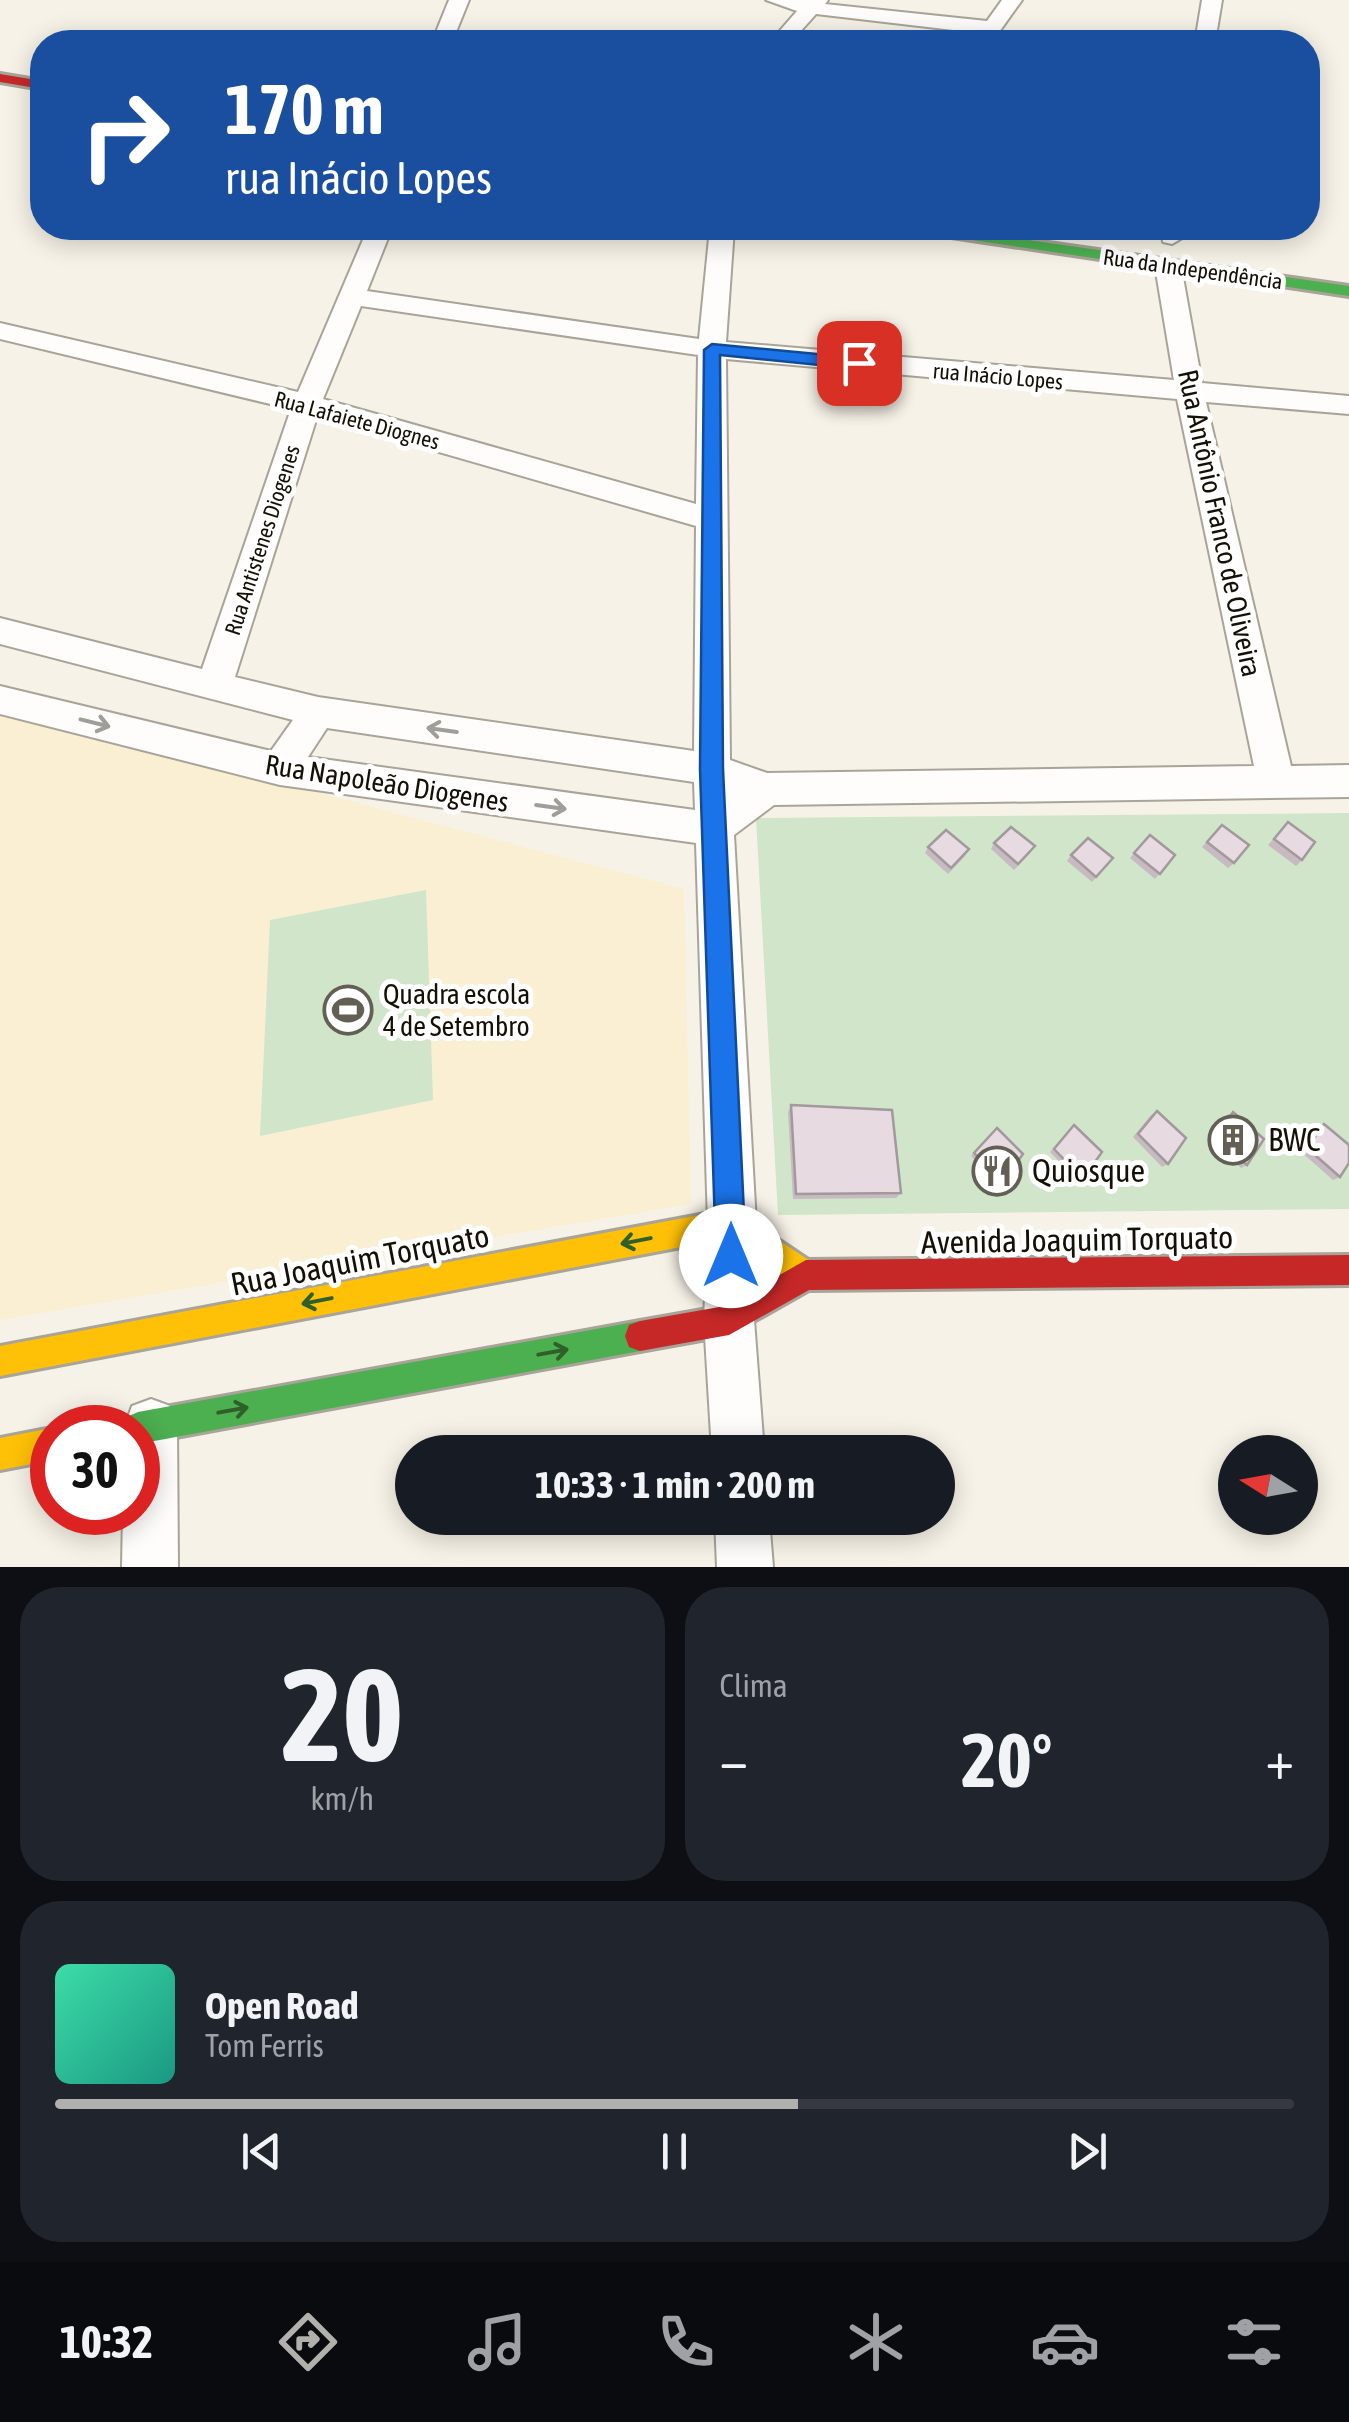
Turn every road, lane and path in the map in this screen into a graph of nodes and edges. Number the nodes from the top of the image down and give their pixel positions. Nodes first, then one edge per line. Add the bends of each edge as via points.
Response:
1 (459, 0) edge
2 (776, 0) edge
3 (1012, 0) edge
4 (1212, 0) edge
5 (814, 4) edge
6 (447, 30) edge
7 (791, 30) edge
8 (959, 30) edge
9 (991, 30) edge
10 (1206, 30) edge
11 (0, 54) edge
12 (30, 59) edge
13 (0, 78) edge
14 (30, 83) edge
15 (375, 240) edge
16 (721, 240) edge
17 (1172, 241) edge
18 (1349, 291) edge
19 (351, 297) junction
20 (0, 331) edge
21 (712, 350) junction
22 (1190, 394) junction
23 (307, 404) junction
24 (1349, 405) edge
25 (712, 519) junction
26 (0, 631) edge
27 (214, 686) junction
28 (0, 700) edge
29 (318, 712) junction
30 (712, 769) junction
31 (280, 770) junction
32 (1276, 780) junction
33 (1349, 781) edge
34 (768, 789) junction
35 (713, 830) junction
36 (732, 1223) junction
37 (1349, 1270) edge
38 (806, 1276) junction
39 (729, 1320) junction
40 (0, 1361) edge
41 (160, 1424) edge
42 (737, 1435) edge
43 (30, 1448) edge
44 (0, 1454) edge
45 (149, 1535) edge
46 (743, 1535) edge
47 (150, 1567) edge
48 (746, 1567) edge

1 - 6 street
2 - 5 street
3 - 9 street
4 - 10 street
5 - 7 street
5 - 8 street
11 - 12 main road
13 - 14 main road
15 - 19 street, Rua Antistenes Diogenes
16 - 21 street
17 - 18 main road, Rua da Independência
17 - 22 street, Rua Antônio Franco de Oliveira
19 - 21 street, rua Inácio Lopes
19 - 23 street, Rua Antistenes Diogenes
20 - 23 street, Rua Lafaiete Diognes
21 - 22 street, rua Inácio Lopes
21 - 25 street
22 - 24 street, rua Inácio Lopes
22 - 32 street, Rua Antônio Franco de Oliveira
23 - 25 street, Rua Lafaiete Diognes
23 - 27 street, Rua Antistenes Diogenes
25 - 30 street
26 - 27 street
27 - 29 street
28 -> 31 street, Rua Napoleão Diogenes
30 -> 29 street
29 - 31 street
30 - 34 street
30 - 35 street
31 -> 35 street, Rua Napoleão Diogenes
32 - 33 street
32 - 34 street
34 - 35 street
35 - 36 street
36 - 38 main road
36 - 39 street
36 -> 40 main road, Rua Joaquim Torquato
37 - 38 main road, Avenida Joaquim Torquato
38 - 39 main road, Avenida Joaquim Torquato
41 -> 39 main road
39 - 42 street
43 - 44 main road
45 - 47 street
46 - 48 street

